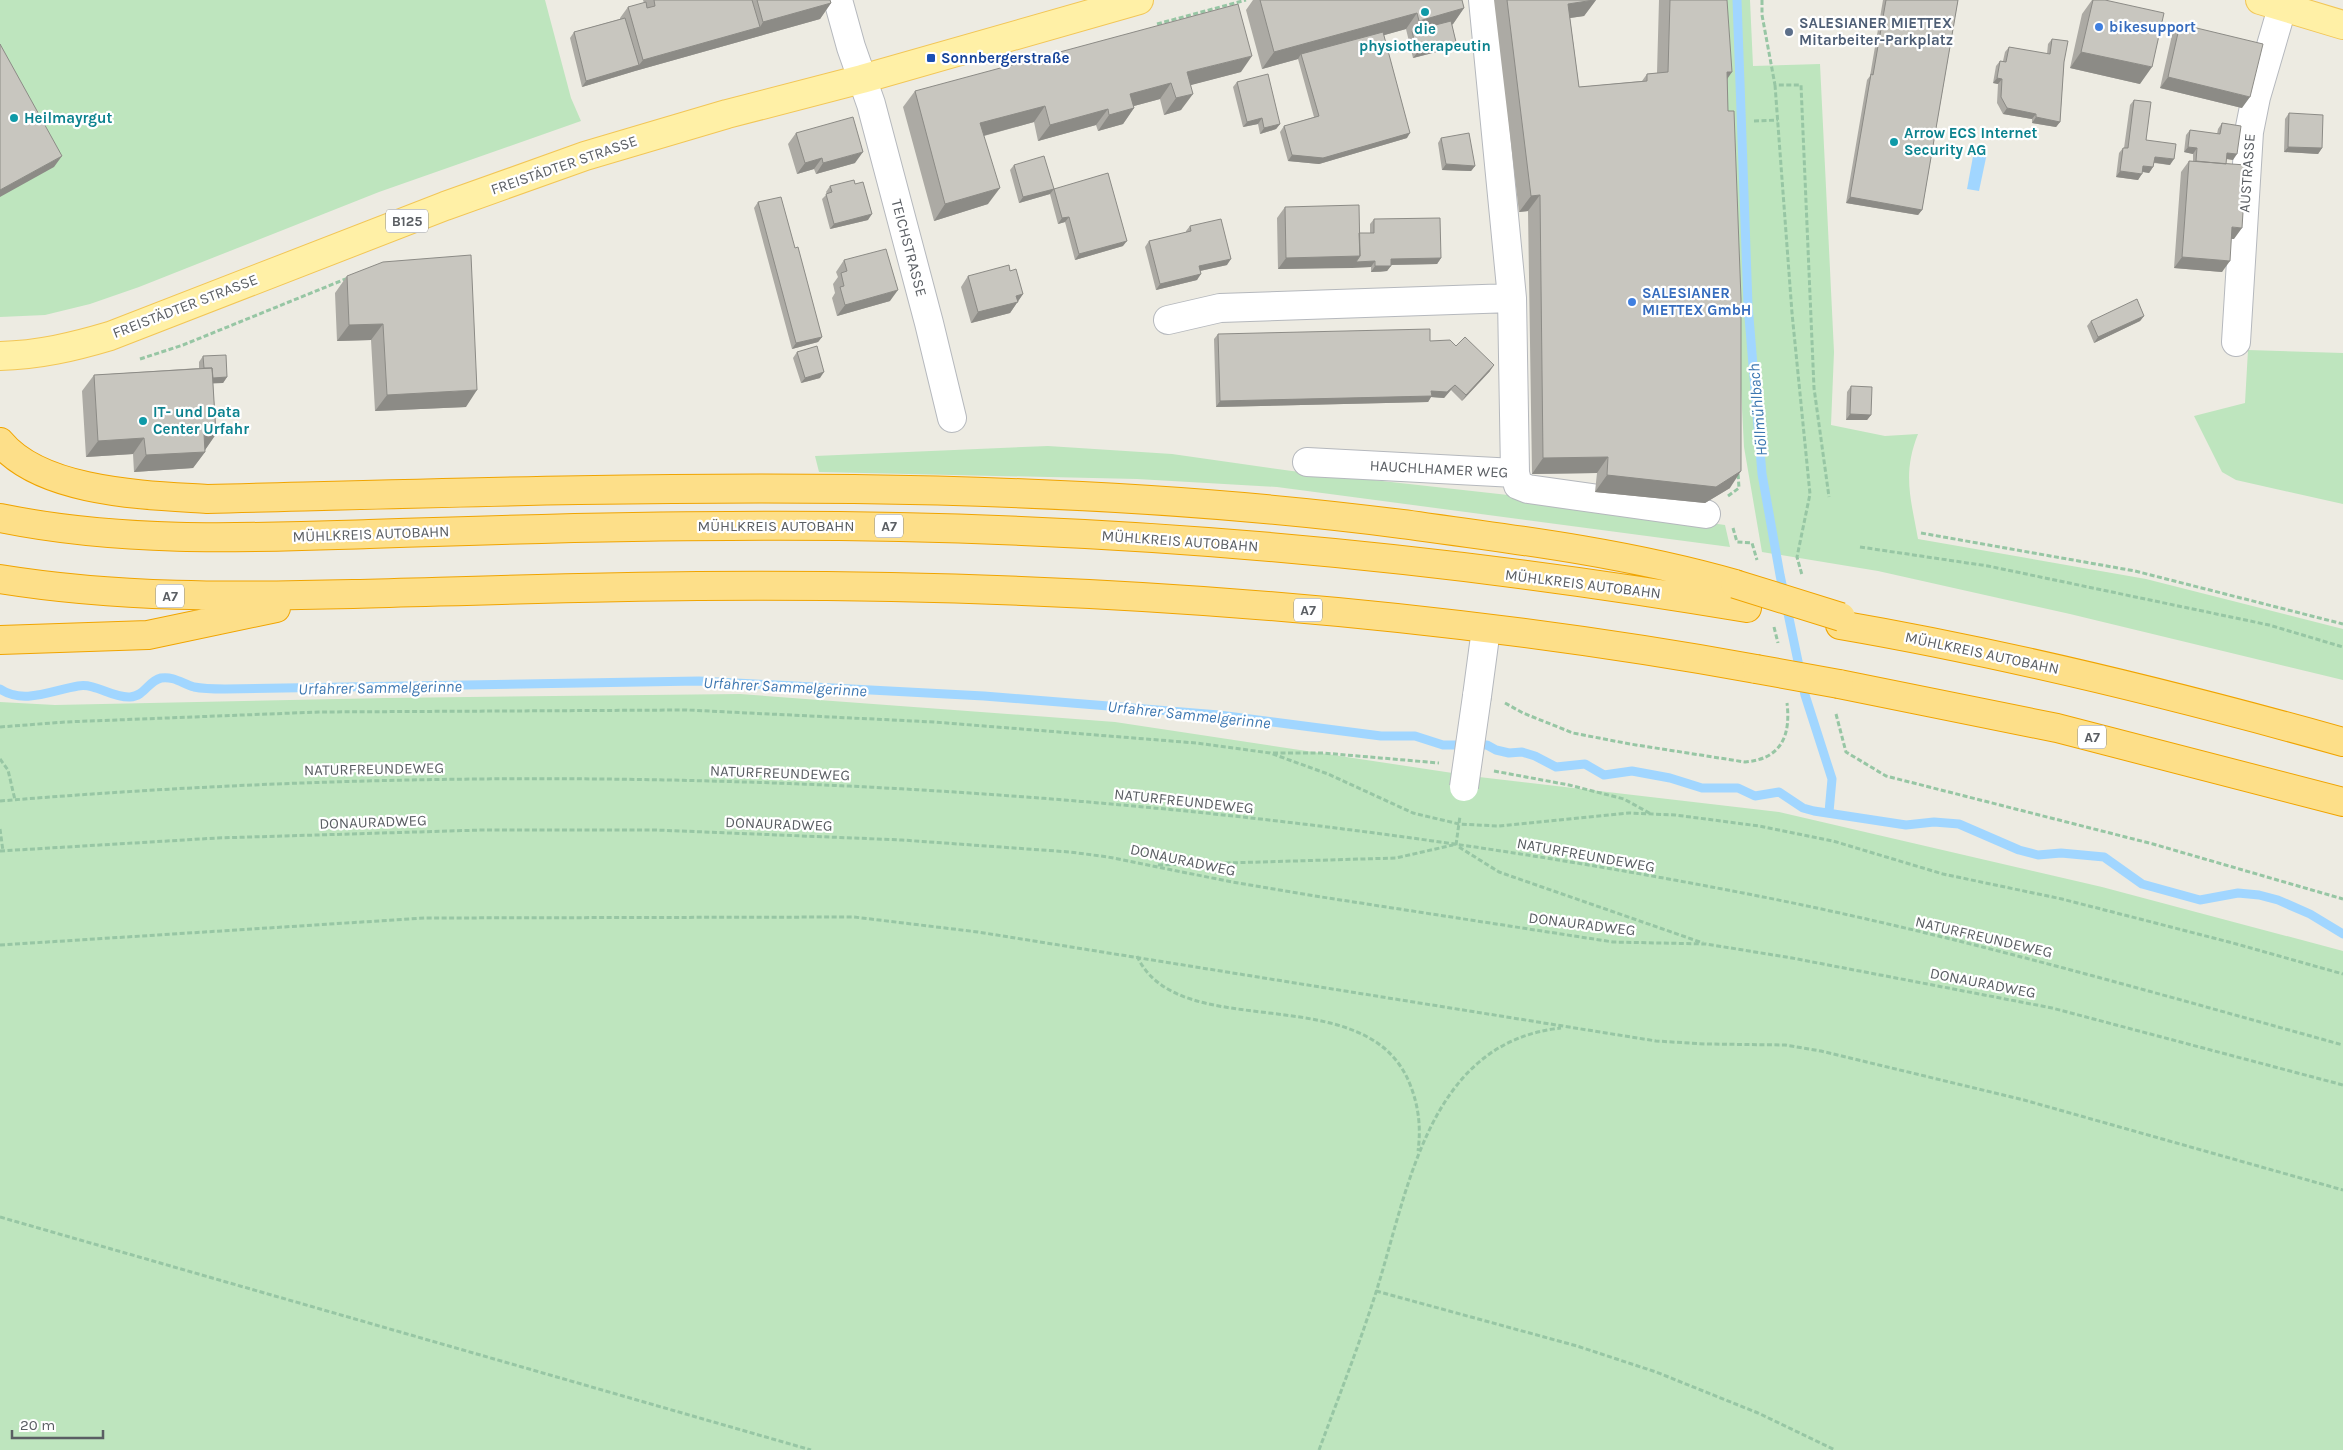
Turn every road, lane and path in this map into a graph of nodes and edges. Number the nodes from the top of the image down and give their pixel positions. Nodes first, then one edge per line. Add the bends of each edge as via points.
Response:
1 (838, 0) edge
2 (1139, 0) edge
3 (1483, 0) edge
4 (1762, 0) edge
5 (2271, 4) edge
6 (2343, 25) edge
7 (862, 79) junction
8 (1775, 85) junction
9 (1778, 120) junction
10 (1754, 121) dead end
11 (353, 276) edge
12 (1512, 298) junction
13 (1168, 320) dead end
14 (2236, 342) dead end
15 (0, 356) edge
16 (135, 360) dead end
17 (952, 418) dead end
18 (0, 442) edge
19 (1307, 462) dead end
20 (1738, 464) edge
21 (1515, 473) junction
22 (1829, 497) dead end
23 (1706, 514) joint
24 (0, 518) edge
25 (1922, 533) dead end
26 (1736, 538) dead end
27 (1860, 546) dead end
28 (1757, 561) dead end
29 (0, 579) edge
30 (1804, 584) dead end
31 (340, 594) junction
32 (1841, 621) junction
33 (1773, 624) dead end
34 (2343, 624) edge
35 (1486, 629) junction
36 (0, 640) edge
37 (2343, 647) edge
38 (1780, 651) dead end
39 (1477, 696) junction
40 (1786, 699) dead end
41 (1836, 713) dead end
42 (0, 727) edge
43 (2343, 742) edge
44 (1270, 754) junction
45 (0, 759) edge
46 (1443, 763) dead end
47 (1493, 771) dead end
48 (1464, 787) dead end
49 (15, 800) junction
50 (0, 801) edge
51 (2343, 802) edge
52 (1652, 814) junction
53 (0, 829) edge
54 (1456, 845) junction
55 (1, 851) edge
56 (1153, 866) junction
57 (2343, 899) edge
58 (1706, 944) junction
59 (0, 945) edge
60 (1137, 956) junction
61 (2343, 974) edge
62 (1566, 1028) junction
63 (2343, 1045) edge
64 (2343, 1085) edge
65 (1418, 1154) junction
66 (2343, 1190) edge
67 (0, 1217) edge
68 (1376, 1291) junction
69 (811, 1450) edge
70 (1320, 1450) edge
71 (1835, 1450) edge

1 - 7 street
2 - 7 main road, FREISTÄDTER STRASSE / B125
3 - 12 street, HAUCHLHAMER WEG
4 - 8 path
5 - 6 main road
5 - 14 street, AUSTRASSE via 2249,132
7 - 15 main road, FREISTÄDTER STRASSE / B125 via 733,112 585,156 110,336 64,349
7 - 17 street, TEICHSTRASSE via 927,314
8 - 9 path
8 - 22 path via 1801,84 1814,388
9 - 10 path
9 - 30 path via 1810,494 1798,557
11 - 16 path via 191,342
12 - 13 street via 1220,308
12 - 21 street, HAUCHLHAMER WEG
18 - 32 highway, bridge via 21,460 73,482 156,496 207,499 849,489 1164,500 1319,514 1520,540 1681,568
19 - 21 street, HAUCHLHAMER WEG
20 - 23 path via 1739,488
21 - 23 street via 1518,485 1528,489
24 - 32 highway, MÜHLKREIS AUTOBAHN / A7 via 126,536 215,539 716,526 965,528 1122,536 1367,556
25 - 34 path via 2135,571
26 - 28 path via 1737,542 1752,543
27 - 37 path via 2007,570 2269,625
29 - 31 highway, A7 via 112,593 212,597
31 - 35 highway, A7 via 694,586 998,589 1251,604
31 - 36 highway via 148,635
32 - 43 highway, MÜHLKREIS AUTOBAHN / A7 via 2065,671
33 - 38 path
35 - 39 street
35 - 51 highway, A7, bridge via 1647,650 2057,728
39 - 40 path via 1497,699 1573,733 1745,762 1769,756 1781,745 1789,718
39 - 48 street, bridge
41 - 57 path via 1846,752 1886,776 2153,844
42 - 44 path via 319,712 687,710 963,724 1196,742
44 - 46 path via 1323,753
44 - 52 path via 1328,774 1413,813 1459,824 1499,826 1614,814
45 - 49 path via 8,770
47 - 52 path via 1624,799
49 - 50 path, NATURFREUNDEWEG
49 - 54 path, NATURFREUNDEWEG via 316,782 470,778 706,782 935,791 1096,803 1368,832
52 - 61 path via 1727,822 1833,841 1943,874 2062,899
53 - 55 path
54 - 56 path via 1396,858
54 - 58 path via 1499,872
54 - 63 path, NATURFREUNDEWEG via 1744,893 2011,953
55 - 56 path, DONAURADWEG via 367,833 656,830 902,840 1070,852
56 - 58 path, DONAURADWEG via 1306,895 1613,942
58 - 64 path, DONAURADWEG via 2052,1008
59 - 60 path via 425,918 854,917
60 - 62 path
60 - 65 path via 1150,976 1176,994 1212,1004 1332,1025 1384,1048 1401,1067 1412,1090 1419,1122
62 - 65 path via 1545,1031 1503,1046 1470,1068 1442,1106
62 - 66 path via 1656,1041 1785,1045 1821,1050 2024,1100
65 - 68 path
67 - 69 path
68 - 70 path
68 - 71 path via 1577,1346 1656,1372 1758,1413

